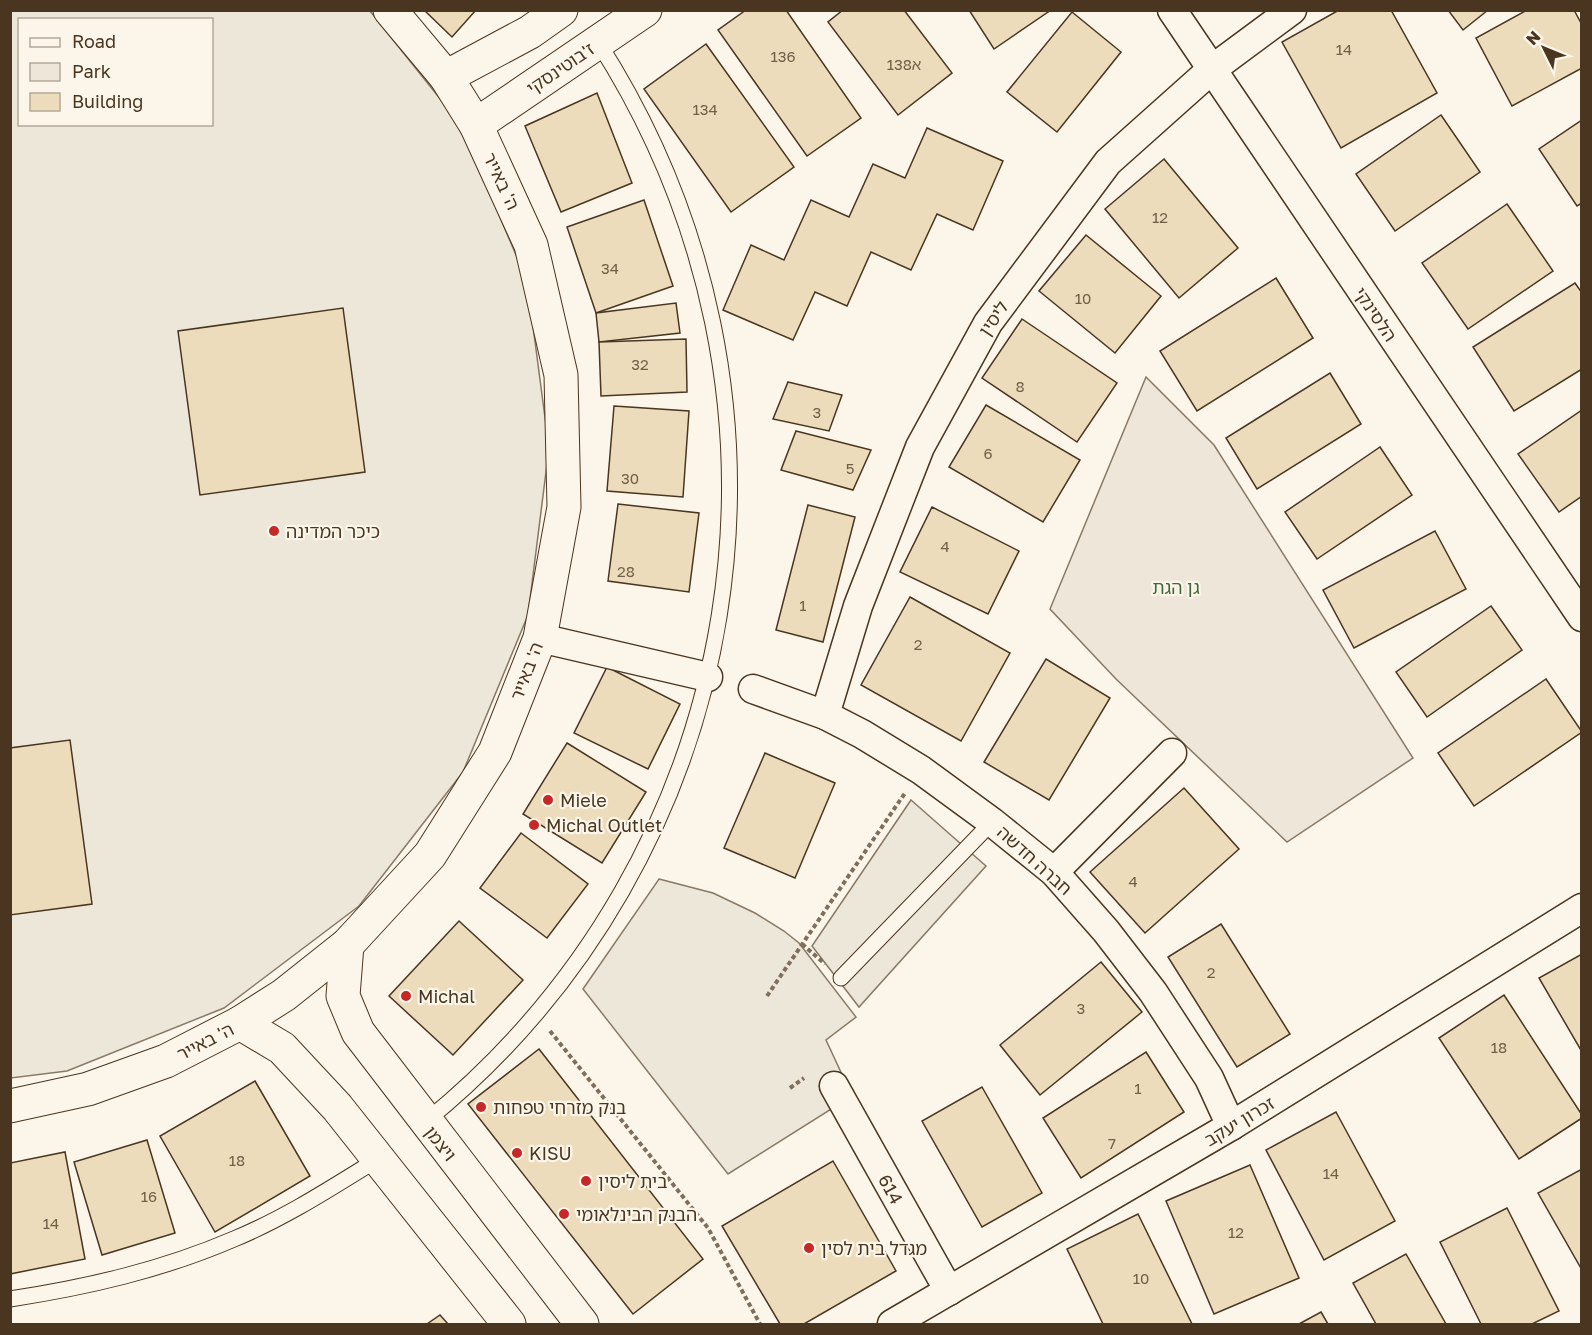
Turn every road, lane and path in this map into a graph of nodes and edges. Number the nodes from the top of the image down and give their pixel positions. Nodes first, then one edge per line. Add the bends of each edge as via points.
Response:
1 (390, 10) edge
2 (561, 10) edge
3 (645, 10) edge
4 (1172, 10) edge
5 (1292, 10) edge
6 (598, 42) junction
7 (1211, 70) junction
8 (446, 76) junction
9 (476, 125) junction
10 (1581, 617) edge
11 (540, 638) junction
12 (708, 677) junction
13 (753, 689) dead end
14 (825, 715) junction
15 (1172, 753) dead end
16 (921, 770) junction
17 (992, 822) junction
18 (1054, 872) junction
19 (1581, 908) edge
20 (347, 945) junction
21 (841, 978) dead end
22 (767, 996) dead end
23 (240, 1023) junction
24 (541, 1037) dead end
25 (834, 1086) dead end
26 (10, 1106) edge
27 (425, 1122) junction
28 (1232, 1126) junction
29 (378, 1159) junction
30 (949, 1291) junction
31 (10, 1299) edge
32 (509, 1324) edge
33 (582, 1324) edge
34 (760, 1324) edge
35 (892, 1324) edge

1 - 8 street, ה' באייר
2 - 8 street via 530,32
3 - 6 street, ז'בוטינסקי
4 - 7 street, הלסינקי
5 - 7 street, ליסין
6 - 9 street, ז'בוטינסקי
6 - 12 lane via 653,138 683,211 706,286 722,363 730,442 730,521 723,600
7 - 10 street, הלסינקי
7 - 14 street, ליסין via 1108,162 988,323 920,447 858,606
8 - 9 street, ה' באייר
9 - 11 street, ה' באייר via 531,245 561,375 564,507
11 - 12 street
11 - 20 street, ה' באייר via 495,752 430,855
12 - 27 lane via 684,758 660,817 612,910 564,980 510,1045
13 - 14 street, חברה חדשה
14 - 16 street, חברה חדשה
15 - 18 street
16 - 17 street, חברה חדשה
16 - 22 path
17 - 18 street, חברה חדשה
17 - 21 lane
18 - 28 street, חברה חדשה via 1154,992 1209,1078
19 - 28 street, זכרון יעקב
20 - 23 street, ה' באייר via 284,995
20 - 27 street, ויצמן via 343,996 358,1032
23 - 26 street, ה' באייר via 144,1069 88,1089
23 - 29 street via 282,1048 337,1107
24 - 34 path via 550,1029 708,1228
25 - 30 street, 614
27 - 33 street, ויצמן
28 - 30 street, זכרון יעקב
29 - 31 lane via 311,1201 235,1239 156,1268 75,1289
29 - 32 street
30 - 35 street, זכרון יעקב

